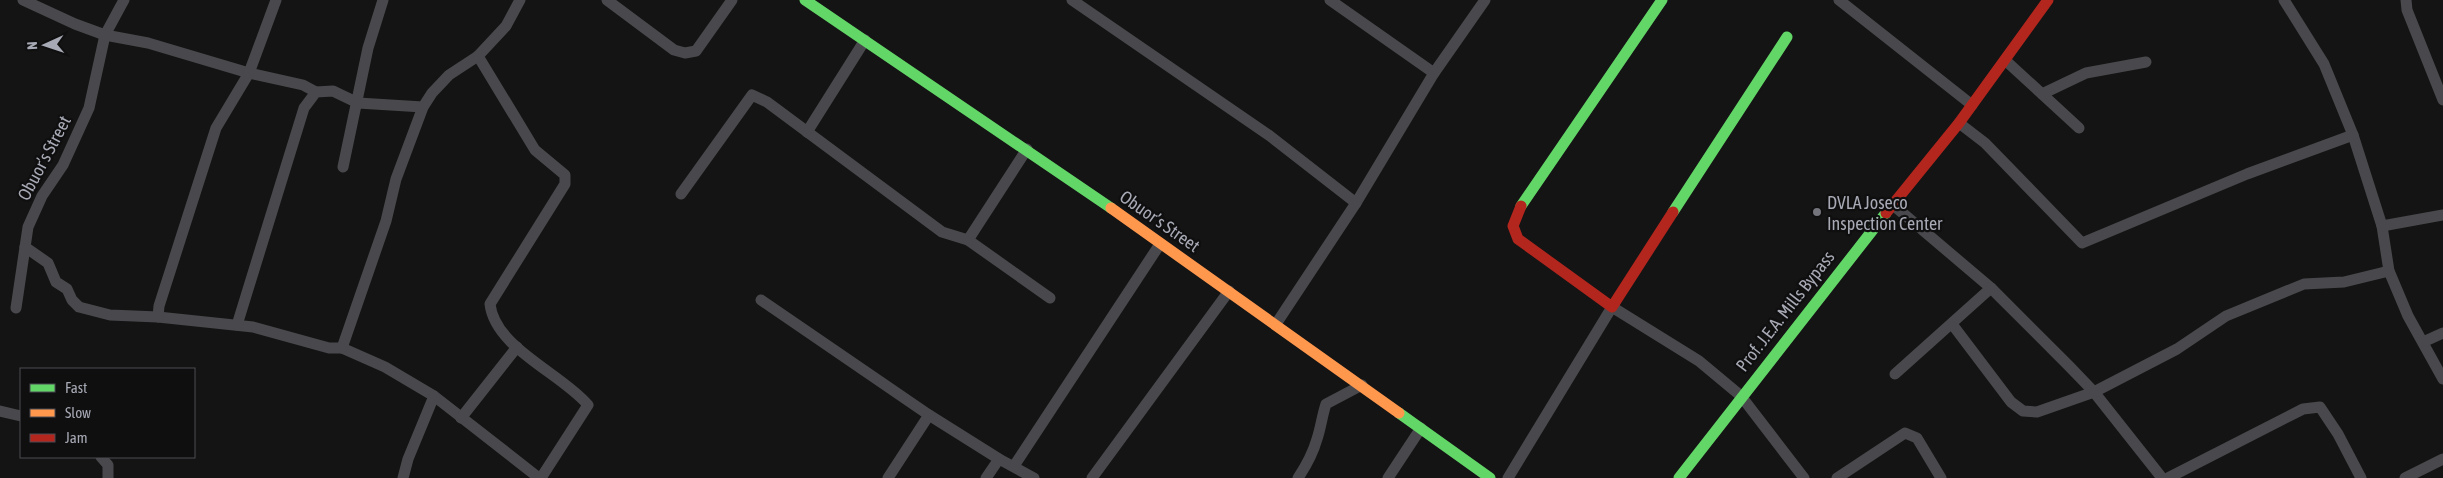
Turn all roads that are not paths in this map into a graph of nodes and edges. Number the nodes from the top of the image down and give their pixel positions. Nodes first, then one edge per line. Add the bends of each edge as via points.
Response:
1 (23, 0) edge
2 (56, 0) edge
3 (124, 0) edge
4 (276, 0) edge
5 (383, 0) edge
6 (520, 0) edge
7 (606, 0) edge
8 (732, 0) edge
9 (805, 0) edge
10 (1072, 0) edge
11 (1330, 0) edge
12 (1485, 0) edge
13 (1662, 0) edge
14 (1839, 0) edge
15 (2048, 0) edge
16 (2284, 0) edge
17 (2406, 0) edge
18 (51, 12) junction
19 (105, 35) junction
20 (1788, 37) dead end
21 (865, 40) junction
22 (478, 56) junction
23 (2005, 60) junction
24 (2146, 62) dead end
25 (249, 73) junction
26 (1434, 73) junction
27 (316, 92) junction
28 (2442, 92) edge
29 (2042, 94) junction
30 (358, 103) junction
31 (1972, 105) junction
32 (423, 107) junction
33 (1960, 123) junction
34 (2079, 128) dead end
35 (806, 132) junction
36 (2353, 135) junction
37 (1027, 149) junction
38 (343, 167) dead end
39 (681, 194) dead end
40 (1356, 203) junction
41 (1892, 204) junction
42 (2443, 215) edge
43 (2382, 226) junction
44 (968, 240) junction
45 (1160, 244) junction
46 (25, 247) junction
47 (2389, 271) junction
48 (1991, 288) junction
49 (1229, 291) junction
50 (1050, 298) dead end
51 (761, 300) dead end
52 (1612, 307) junction
53 (16, 308) dead end
54 (158, 317) junction
55 (1276, 324) junction
56 (1952, 324) junction
57 (237, 325) junction
58 (2443, 333) edge
59 (2423, 342) junction
60 (517, 347) junction
61 (342, 348) junction
62 (1895, 374) dead end
63 (2443, 378) edge
64 (1362, 385) junction
65 (2094, 392) junction
66 (434, 396) junction
67 (1741, 396) junction
68 (0, 411) edge
69 (929, 415) junction
70 (20, 416) edge
71 (461, 418) junction
72 (1422, 428) junction
73 (102, 458) edge
74 (999, 459) junction
75 (2443, 459) edge
76 (1014, 466) junction
77 (1487, 477) edge
78 (108, 478) edge
79 (403, 478) edge
80 (540, 478) edge
81 (888, 478) edge
82 (986, 478) edge
83 (1034, 478) edge
84 (1092, 478) edge
85 (1298, 478) edge
86 (1388, 478) edge
87 (1508, 478) edge
88 (1679, 478) edge
89 (1804, 478) edge
90 (1837, 478) edge
91 (1941, 478) edge
92 (2162, 478) edge
93 (2168, 478) edge
94 (2361, 478) edge
95 (2405, 478) edge

1 - 18 street
2 - 18 street
3 - 19 street, Obuor’s Street
4 - 25 street
5 - 30 street via 368,48
6 - 22 street via 506,26
7 - 8 street via 674,50 685,53 696,51
9 - 21 street, Obuor’s Street
10 - 40 street via 1270,136
11 - 26 street
12 - 26 street
13 - 52 street via 1517,212 1513,226 1518,239
14 - 31 street
15 - 23 street, Prof. J.E.A. Mills Bypass
16 - 36 street via 2324,64
17 - 28 street via 2407,10
18 - 19 street
19 - 25 street via 148,43
19 - 46 street, Obuor’s Street via 89,108 63,165 42,196 28,227
20 - 52 street
21 - 35 street
21 - 37 street, Obuor’s Street
22 - 32 street via 449,75
22 - 60 street via 535,150 566,178 490,304 492,318
23 - 29 street
23 - 31 street, Prof. J.E.A. Mills Bypass
24 - 29 street via 2086,74
25 - 27 street via 303,85
25 - 54 street via 216,128
26 - 40 street
27 - 30 street via 333,91
27 - 57 street via 304,108
29 - 34 street
30 - 32 street
30 - 38 street
31 - 33 street, Prof. J.E.A. Mills Bypass
32 - 61 street via 396,179 372,264
33 - 36 street via 1985,143 2082,243 2247,174
33 - 41 street, Prof. J.E.A. Mills Bypass
35 - 39 street via 767,102 752,95
35 - 44 street via 942,232
36 - 43 street
37 - 44 street
37 - 45 street, Obuor’s Street
40 - 55 street
41 - 48 street
41 - 67 street, Prof. J.E.A. Mills Bypass
42 - 43 street
43 - 47 street
44 - 50 street
45 - 49 street, Obuor’s Street
45 - 76 street
46 - 53 street, Obuor’s Street
46 - 54 street via 48,263 56,282 67,289 79,308 110,315
47 - 59 street
47 - 65 street via 2344,282 2304,284 2226,316 2177,349
48 - 56 street
48 - 65 street
49 - 55 street, Obuor’s Street
49 - 84 street
51 - 69 street
52 - 67 street via 1699,361
52 - 87 street
54 - 57 street
55 - 64 street, Obuor’s Street
56 - 62 street
56 - 65 street via 2011,402 2023,411 2037,412
57 - 61 street via 330,348
58 - 59 street
59 - 63 street
60 - 71 street
60 - 80 street via 588,405
61 - 66 street via 385,367
64 - 72 street, Obuor’s Street
64 - 85 street via 1326,404 1318,438
65 - 92 street
66 - 71 street
66 - 79 street
67 - 88 street, Prof. J.E.A. Mills Bypass
67 - 89 street
68 - 70 street
69 - 74 street
69 - 81 street
71 - 80 street
72 - 77 street, Obuor’s Street
72 - 86 street
73 - 78 street via 108,465
74 - 76 street
74 - 82 street
75 - 95 street
76 - 83 street
90 - 91 street via 1905,433 1917,438
93 - 94 street via 2303,409 2320,407

